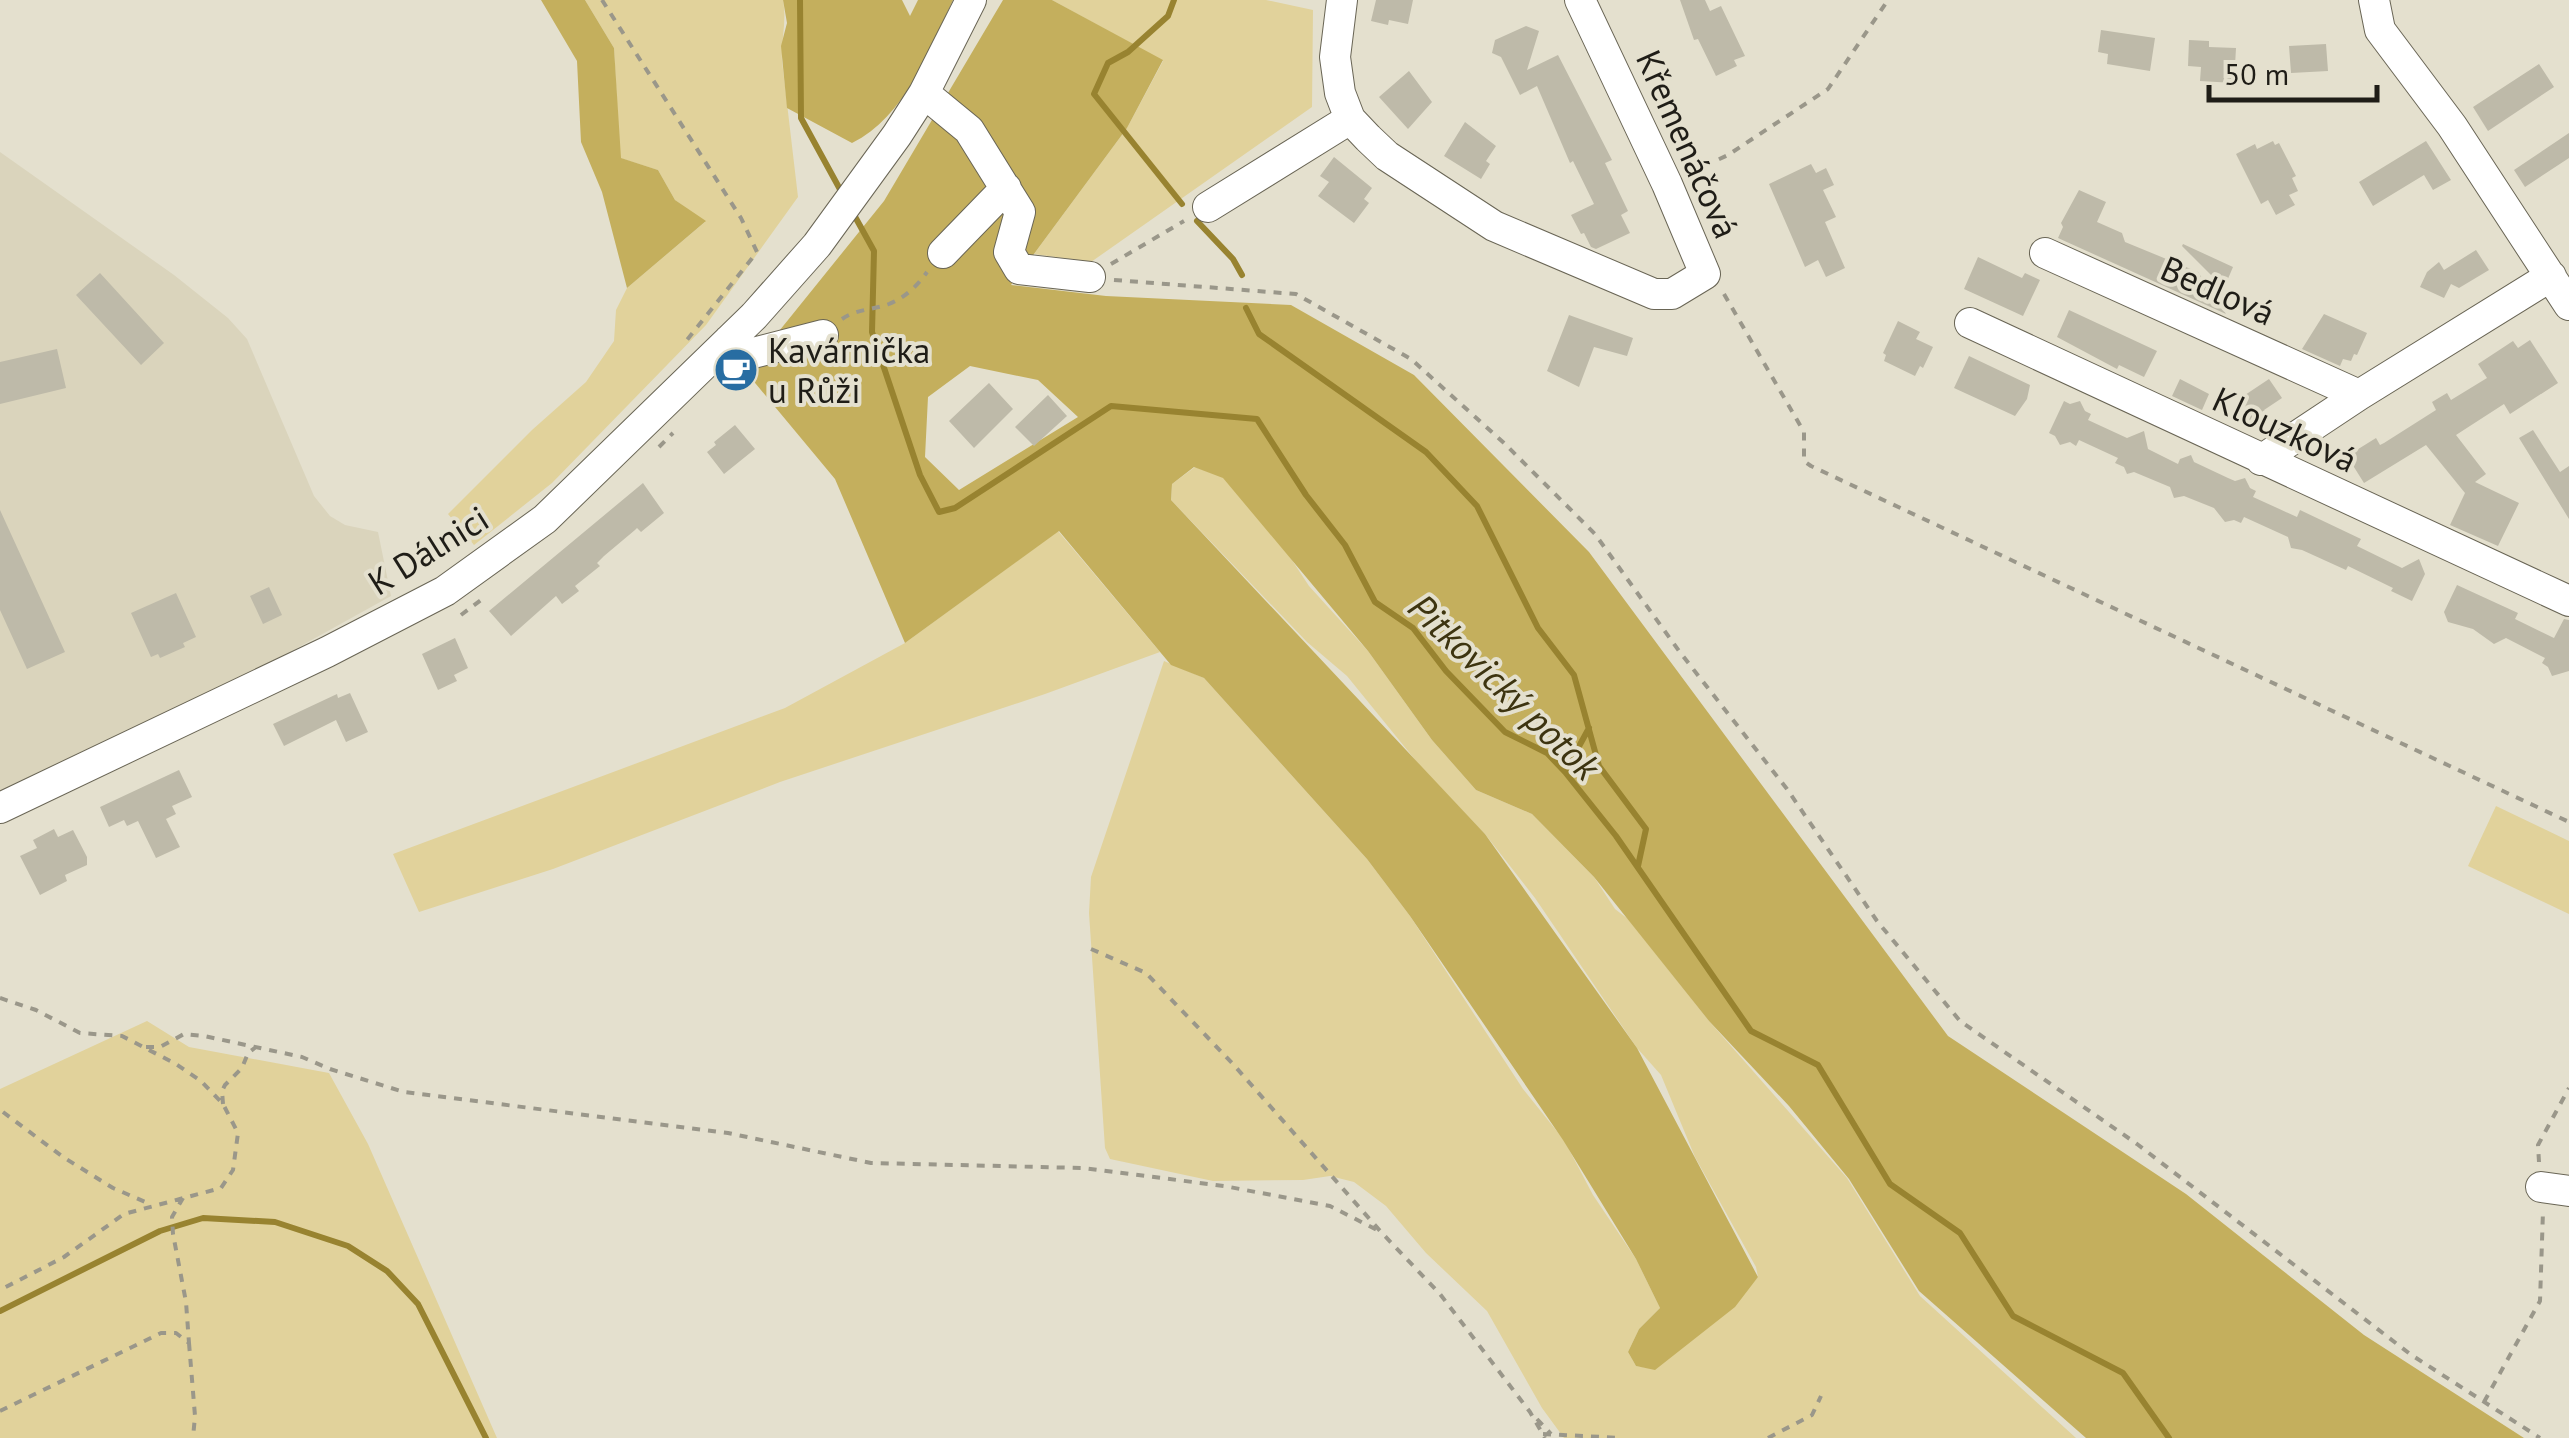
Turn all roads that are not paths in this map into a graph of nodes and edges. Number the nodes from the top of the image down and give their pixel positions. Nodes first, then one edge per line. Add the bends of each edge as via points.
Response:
1 (971, 0) edge
2 (1342, 0) edge
3 (1580, 0) edge
4 (2374, 0) edge
5 (924, 92) junction
6 (1350, 119) junction
7 (1006, 188) junction
8 (1208, 207) road end
9 (943, 253) dead end
10 (2045, 253) dead end
11 (2551, 276) junction
12 (1090, 277) road end
13 (2569, 305) edge
14 (1970, 323) dead end
15 (823, 334) dead end
16 (729, 340) junction
17 (2360, 395) junction
18 (2261, 460) junction
19 (2569, 601) edge
20 (0, 808) edge

1 - 5 street, K Dálnici
2 - 6 street, Křemenáčová via 1335,56
3 - 6 street, Křemenáčová via 1705,274 1672,294 1654,294 1494,226 1387,156
4 - 11 street via 2380,30
5 - 7 street via 969,130
5 - 16 street, K Dálnici via 817,245
6 - 8 street
7 - 9 street
7 - 12 street via 1020,212 1009,252 1019,270
10 - 17 street, Bedlová
11 - 13 street
11 - 17 street
14 - 18 street, Klouzková
15 - 16 street via 754,352 740,351
16 - 20 street, K Dálnici via 545,519 446,590
17 - 18 street
18 - 19 street, Klouzková

